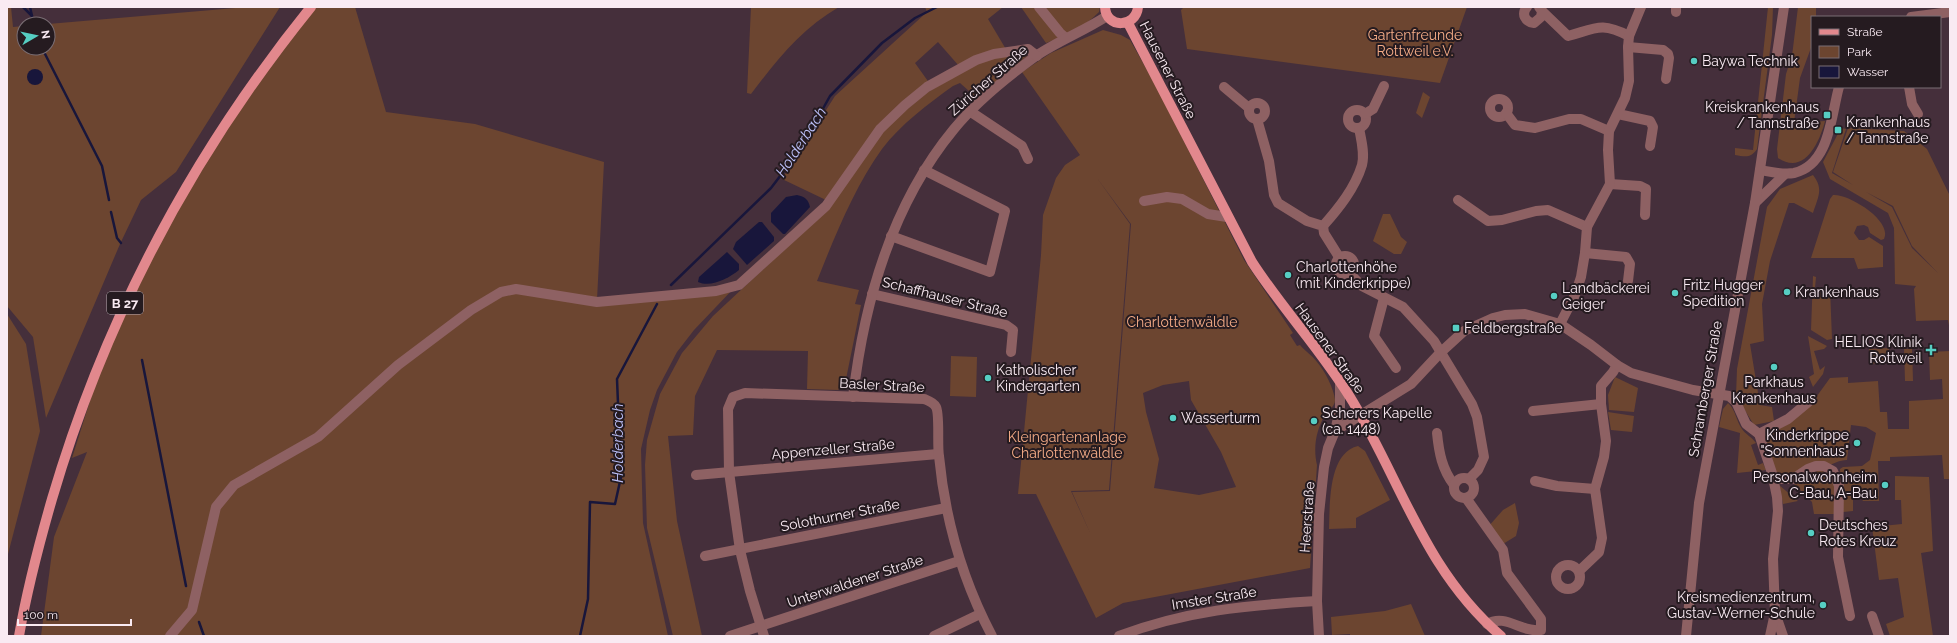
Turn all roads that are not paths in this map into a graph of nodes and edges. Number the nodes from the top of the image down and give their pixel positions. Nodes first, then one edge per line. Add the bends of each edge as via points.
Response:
1 (311, 7) edge
2 (1039, 7) edge
3 (1138, 7) edge
4 (1527, 7) edge
5 (1641, 7) edge
6 (1784, 7) edge
7 (1540, 9) edge
8 (1106, 12) edge
9 (1950, 12) edge
10 (1919, 16) edge
11 (1128, 23) junction
12 (1629, 36) junction
13 (1066, 38) junction
14 (1628, 47) junction
15 (1036, 56) junction
16 (1666, 79) dead end
17 (1384, 86) dead end
18 (1224, 87) dead end
19 (1839, 88) edge
20 (1909, 88) edge
21 (971, 112) junction
22 (1506, 113) dead end
23 (1365, 114) junction
24 (1618, 114) junction
25 (1918, 114) dead end
26 (1359, 128) junction
27 (1609, 131) junction
28 (1650, 146) dead end
29 (1028, 159) dead end
30 (924, 170) junction
31 (1760, 170) junction
32 (1784, 174) junction
33 (1610, 184) junction
34 (1458, 200) dead end
35 (1144, 201) dead end
36 (1755, 203) junction
37 (1646, 215) dead end
38 (1227, 217) junction
39 (1323, 226) junction
40 (1587, 227) junction
41 (891, 236) junction
42 (1585, 253) junction
43 (1628, 281) dead end
44 (872, 294) junction
45 (1384, 298) junction
46 (1560, 324) junction
47 (1010, 352) dead end
48 (1440, 353) junction
49 (1617, 365) junction
50 (1396, 368) dead end
51 (1340, 382) junction
52 (1718, 395) junction
53 (853, 397) junction
54 (1812, 399) dead end
55 (1600, 404) junction
56 (1532, 411) dead end
57 (1360, 415) junction
58 (1335, 431) junction
59 (1436, 433) dead end
60 (1759, 434) junction
61 (938, 454) junction
62 (729, 472) junction
63 (696, 475) dead end
64 (1469, 478) junction
65 (1773, 479) junction
66 (1535, 481) dead end
67 (1454, 485) junction
68 (1595, 489) junction
69 (1466, 498) junction
70 (946, 508) junction
71 (740, 550) junction
72 (705, 556) dead end
73 (959, 561) junction
74 (1579, 571) dead end
75 (1317, 601) junction
76 (1775, 613) junction
77 (980, 614) junction
78 (1850, 616) dead end
79 (1872, 616) dead end
80 (1487, 624) junction
81 (762, 631) edge
82 (19, 636) edge
83 (170, 636) edge
84 (730, 636) edge
85 (934, 636) edge
86 (992, 636) edge
87 (1119, 636) edge
88 (1319, 636) edge
89 (1501, 636) edge
90 (1686, 636) edge
91 (1770, 636) edge
92 (1783, 636) edge
93 (1879, 636) edge

1 - 82 main road, B 27 via 246,92 200,162 144,262 123,307 88,390 64,459 42,532
2 - 13 street
3 - 11 main road via 1135,17
4 - 7 street via 1524,17 1531,23 1539,20
5 - 12 street
6 - 31 street, Schramberger Straße
7 - 12 street via 1568,36 1602,26
8 - 11 main road via 1117,23
8 - 13 street, Züricher Straße via 1087,29
9 - 10 street
11 - 38 main road, Hausener Straße
12 - 14 street
13 - 15 street, Züricher Straße
14 - 16 street via 1663,50 1668,54
14 - 24 street via 1629,81
15 - 21 street, Züricher Straße
15 - 83 street via 1028,49 994,54 976,60 927,88 880,129 826,206 739,285 709,292 597,302 516,289 501,292 471,310 398,364 318,437 234,485 216,507 192,610
17 - 23 street via 1373,109
18 - 39 street via 1249,108 1250,116 1257,119 1278,203 1306,220
19 - 32 street via 1821,152 1804,169
20 - 25 street via 1912,104
21 - 29 street via 1022,146
21 - 30 street, Züricher Straße via 954,128
22 - 27 street via 1514,125 1535,128 1569,119 1581,119
23 - 26 street via 1366,122
23 - 26 street via 1357,110 1350,114 1348,120 1351,125
24 - 27 street
24 - 28 street via 1650,121 1653,127
26 - 39 street via 1362,164 1344,202
27 - 33 street
30 - 41 street, Züricher Straße via 901,211
30 - 41 street via 1005,211 990,272
31 - 32 street
31 - 36 street, Schramberger Straße
32 - 36 street
33 - 37 street via 1640,186 1646,190
33 - 40 street
34 - 40 street via 1488,221 1502,220 1536,210 1548,210
35 - 38 street via 1166,197 1182,199 1208,214
36 - 52 street, Schramberger Straße
38 - 51 main road, Hausener Straße via 1272,293 1325,359
39 - 45 street via 1324,233 1339,257 1345,256 1352,260 1353,268 1349,273 1362,286
40 - 42 street
41 - 44 street, Züricher Straße
42 - 43 street via 1626,257 1630,264
42 - 46 street via 1575,295
44 - 47 street, Schaffhauser Straße via 1006,325 1013,330
44 - 53 street, Züricher Straße
45 - 48 street via 1403,307 1434,342
45 - 50 street via 1374,336
46 - 48 street via 1525,314 1505,315 1464,331
46 - 49 street
48 - 57 street via 1411,384
48 - 64 street via 1472,404 1477,417 1484,457 1478,470
49 - 52 street via 1631,373
49 - 55 street via 1614,372 1600,386
51 - 57 main road, Hausener Straße
51 - 58 street, Heerstraße via 1340,410
52 - 60 street via 1733,398 1746,424
52 - 90 street, Schramberger Straße via 1699,503
53 - 61 street, Basler Straße via 924,399 932,402 937,408
53 - 62 street, Basler Straße via 745,393 734,397 728,409
54 - 60 street via 1788,419
55 - 56 street
55 - 68 street via 1606,440
57 - 58 street
57 - 80 main road, Hausener Straße via 1434,558 1460,596
58 - 75 street, Heerstraße via 1324,467
59 - 67 street via 1446,475
60 - 65 street
61 - 62 street, Appenzeller Straße
61 - 70 street, Basler Straße
62 - 63 street
62 - 71 street, Basler Straße
64 - 67 street via 1460,478
64 - 69 street via 1474,487 1472,494
65 - 76 street via 1778,511 1773,559
65 - 78 street via 1793,479 1816,466 1824,466 1833,471 1839,486 1838,557
66 - 68 street via 1557,486
67 - 69 street via 1454,491 1458,496
68 - 74 street via 1602,538 1599,552
69 - 80 street via 1503,550 1507,573 1541,620 1541,630 1528,630 1508,621 1492,620
70 - 71 street, Solothurner Straße
70 - 73 street, Basler Straße
71 - 72 street
71 - 81 street, Basler Straße
73 - 77 street, Basler Straße
73 - 81 street, Unterwaldener Straße
75 - 87 street, Imster Straße via 1260,604 1188,615 1151,624
75 - 88 street, Heerstraße
76 - 91 street
76 - 92 street
77 - 85 street
77 - 86 street, Basler Straße
79 - 93 street
80 - 89 main road, Hausener Straße
81 - 84 street

